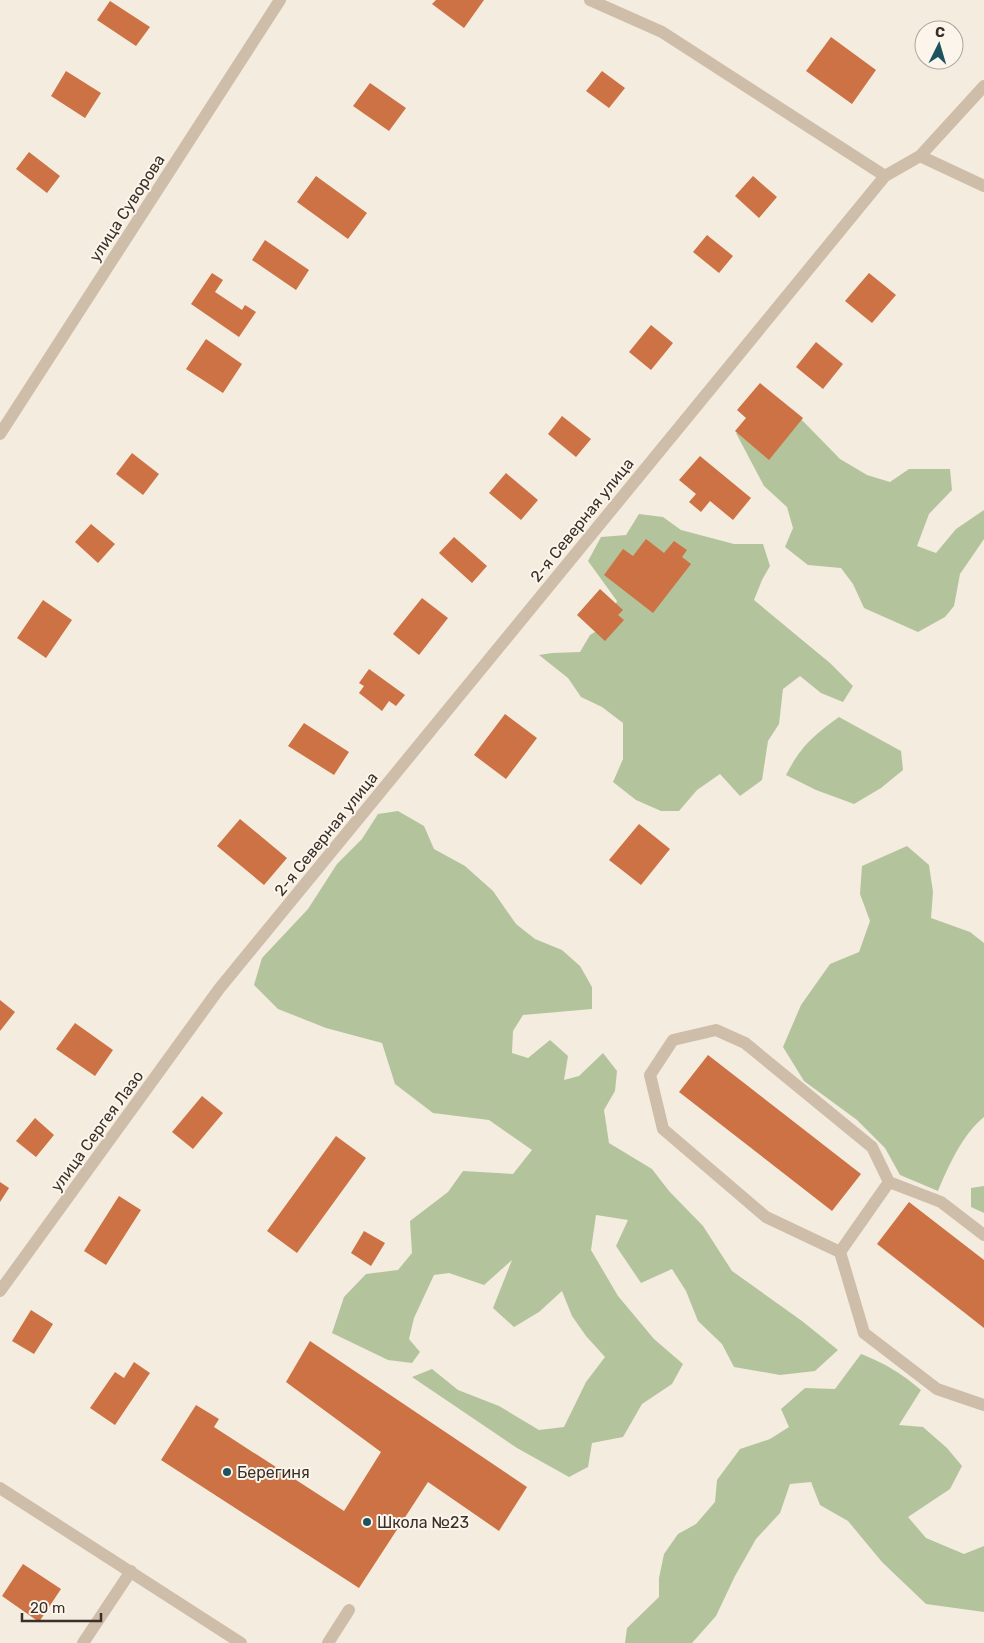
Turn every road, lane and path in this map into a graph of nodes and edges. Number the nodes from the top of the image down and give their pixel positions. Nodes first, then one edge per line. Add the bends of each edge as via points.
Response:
1 (280, 0) edge
2 (590, 0) edge
3 (984, 86) edge
4 (920, 156) junction
5 (885, 176) junction
6 (984, 186) edge
7 (0, 434) edge
8 (219, 989) joint
9 (889, 1182) junction
10 (984, 1235) edge
11 (840, 1252) junction
12 (0, 1291) edge
13 (984, 1405) edge
14 (0, 1488) edge
15 (131, 1571) junction
16 (349, 1610) dead end
17 (83, 1643) edge
18 (241, 1643) edge
19 (328, 1643) edge

1 - 7 street, улица Суворова
2 - 5 street via 662,32
3 - 4 street, 2-я Северная улица
4 - 5 street, 2-я Северная улица
4 - 6 street
5 - 8 street, 2-я Северная улица
8 - 12 street, улица Сергея Лазо
9 - 10 street via 942,1202
9 - 11 street
9 - 11 street via 872,1147 745,1043 716,1030 673,1040 650,1075 663,1129 766,1217
11 - 13 street via 864,1333 937,1389
14 - 15 street
15 - 17 street
15 - 18 street
16 - 19 street

